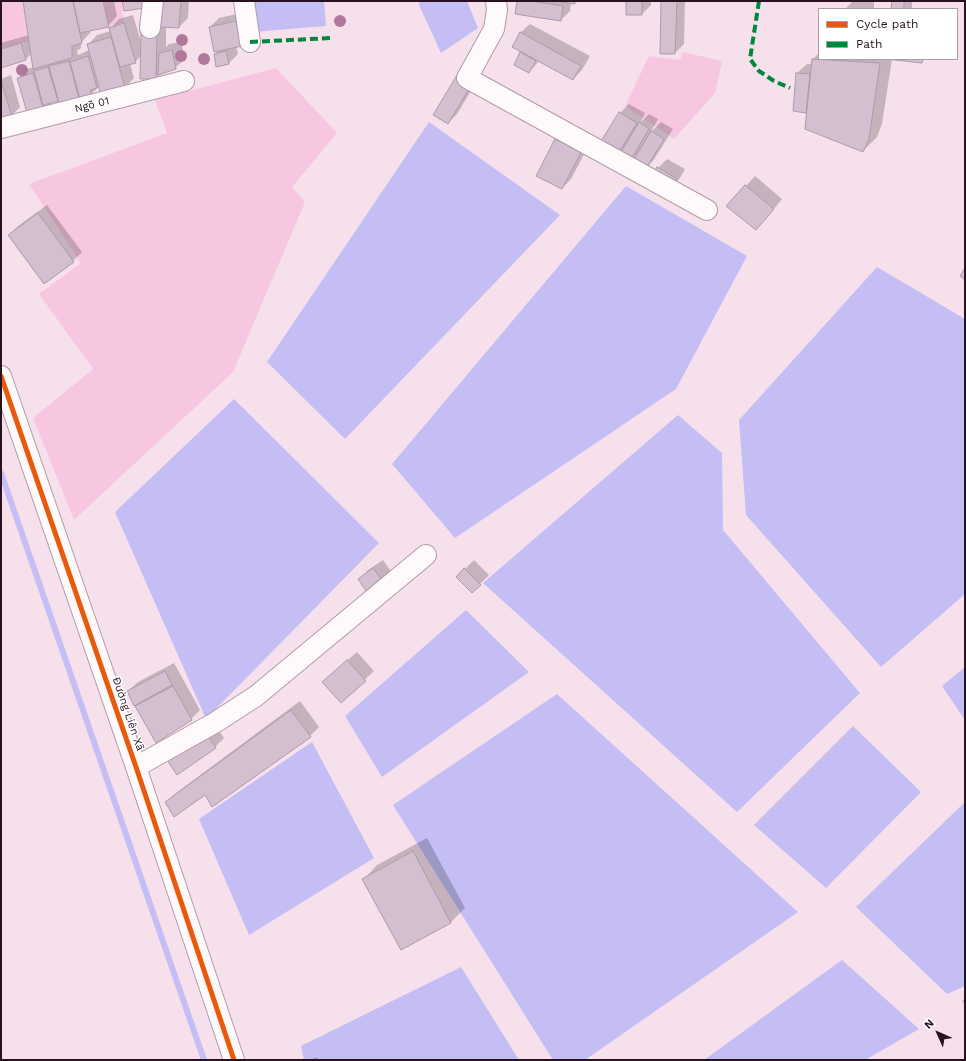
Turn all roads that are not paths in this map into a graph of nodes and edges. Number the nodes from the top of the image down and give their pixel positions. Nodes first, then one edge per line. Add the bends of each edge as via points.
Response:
1 (153, 1) edge
2 (244, 1) edge
3 (496, 1) edge
4 (150, 28) dead end
5 (250, 42) dead end
6 (184, 81) dead end
7 (1, 128) edge
8 (706, 210) dead end
9 (1, 376) edge
10 (426, 555) dead end
11 (136, 767) junction
12 (234, 1060) edge

1 - 4 street
2 - 5 street
3 - 8 street via 494,29 467,78
6 - 7 street, Ngõ 01
9 - 11 street, Đường Liên Xã
10 - 11 street via 256,696 216,722
11 - 12 street, Đường Liên Xã

